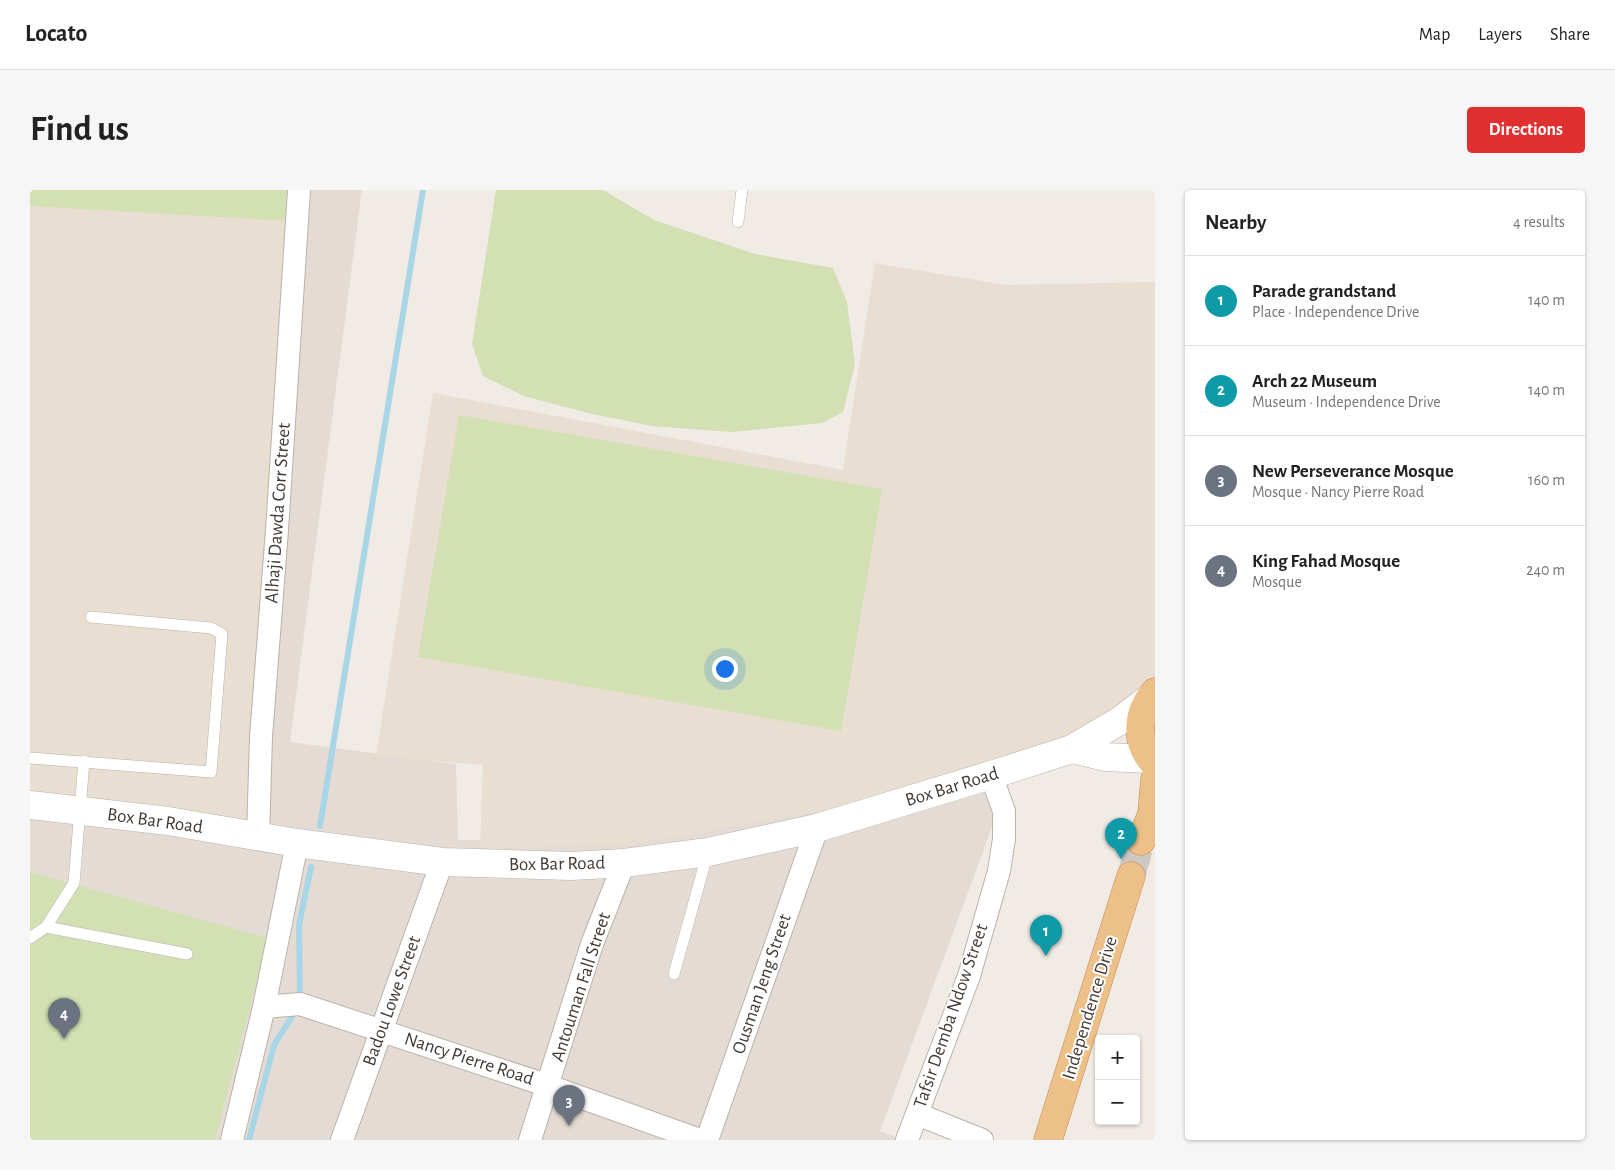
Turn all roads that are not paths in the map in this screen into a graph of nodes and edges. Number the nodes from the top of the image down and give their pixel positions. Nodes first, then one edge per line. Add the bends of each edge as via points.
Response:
1 (298, 190) edge
2 (742, 190) edge
3 (738, 222) dead end
4 (91, 617) dead end
5 (1153, 695) edge
6 (1072, 750) junction
7 (30, 758) edge
8 (84, 761) junction
9 (1153, 767) edge
10 (991, 775) junction
11 (30, 805) edge
12 (78, 810) junction
13 (1154, 813) edge
14 (817, 828) junction
15 (258, 836) junction
16 (1141, 841) tunnel mouth
17 (297, 843) junction
18 (708, 852) junction
19 (442, 862) junction
20 (624, 863) junction
21 (1131, 876) tunnel mouth
22 (46, 927) junction
23 (30, 938) edge
24 (188, 954) dead end
25 (674, 974) dead end
26 (264, 1007) junction
27 (381, 1030) junction
28 (549, 1086) junction
29 (917, 1114) junction
30 (232, 1140) edge
31 (342, 1140) edge
32 (530, 1140) edge
33 (700, 1140) edge
34 (707, 1140) edge
35 (907, 1140) edge
36 (982, 1140) edge
37 (1048, 1140) edge

1 - 15 street, Alhaji Dawda Corr Street via 261,736
2 - 3 lane
4 - 8 lane via 211,628 222,634 211,772
5 - 6 street
5 - 9 highway via 1141,717 1140,728 1141,739
6 - 9 street
6 - 10 street, Box Bar Road
7 - 8 lane
8 - 12 lane
9 - 13 highway
10 - 14 street, Box Bar Road
10 - 29 street, Tafsir Demba Ndow Street via 1004,811 999,871 969,976
11 - 12 street, Box Bar Road
12 - 15 street, Box Bar Road
12 - 22 lane via 74,883
13 - 16 highway
14 - 18 street, Box Bar Road
14 - 34 street, Ousman Jeng Street
15 - 17 street, Box Bar Road
17 - 19 street, Box Bar Road
17 - 26 street
18 - 20 street, Box Bar Road
18 - 25 lane
19 - 20 street, Box Bar Road via 571,866
19 - 27 street, Badou Lowe Street
20 - 28 street, Antouman Fall Street via 592,944
21 - 37 highway, Independence Drive
22 - 23 lane
22 - 24 lane
26 - 27 street, Nancy Pierre Road via 300,1004
26 - 30 street
27 - 28 street, Nancy Pierre Road
27 - 31 street, Badou Lowe Street
28 - 32 street, Antouman Fall Street
28 - 33 street, Nancy Pierre Road
29 - 35 street, Tafsir Demba Ndow Street
29 - 36 street

